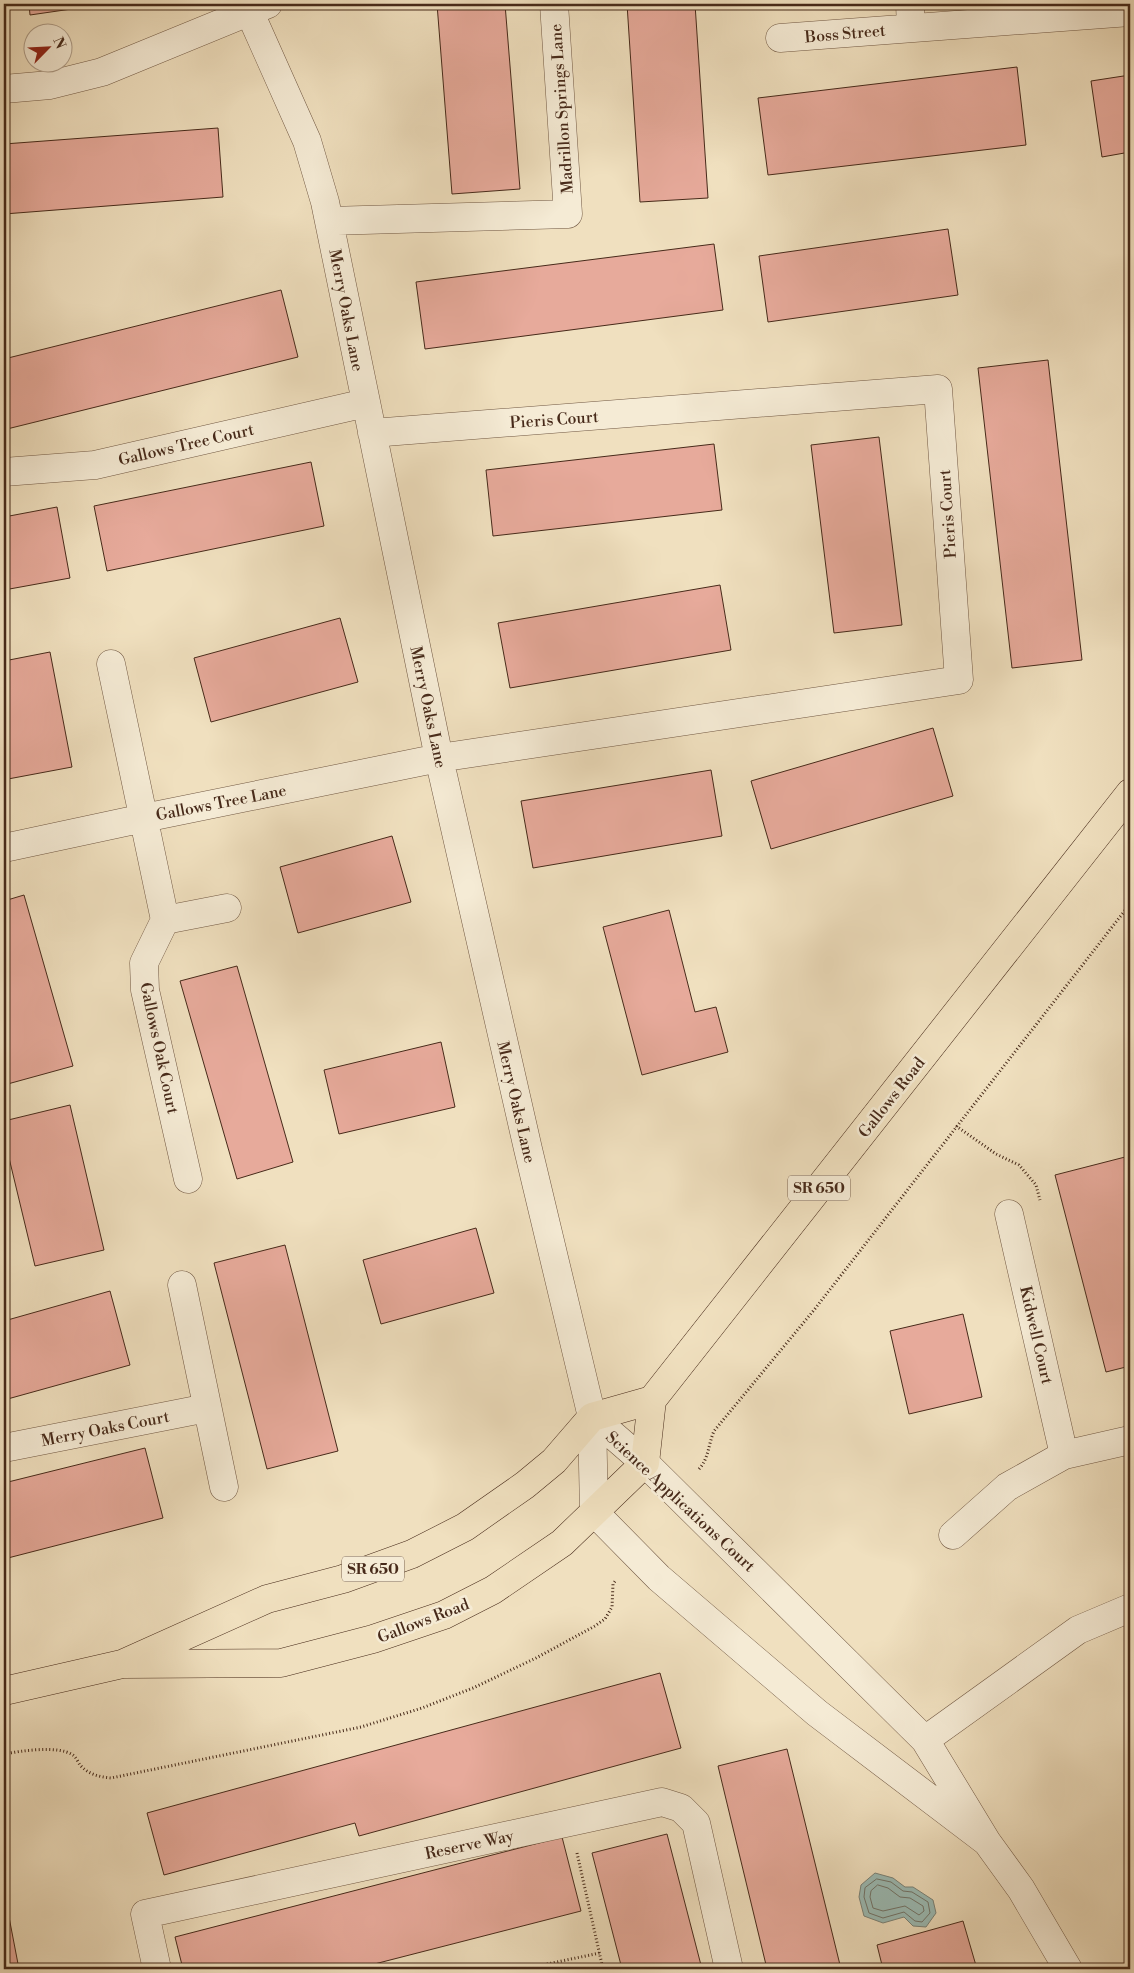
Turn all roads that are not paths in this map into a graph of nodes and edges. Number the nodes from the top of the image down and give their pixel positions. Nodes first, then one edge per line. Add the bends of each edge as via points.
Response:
1 (554, 4) edge
2 (254, 6) edge
3 (1130, 12) edge
4 (910, 16) edge
5 (780, 38) dead end
6 (4, 89) edge
7 (329, 220) junction
8 (366, 402) junction
9 (372, 433) junction
10 (4, 472) edge
11 (112, 664) dead end
12 (439, 758) junction
13 (1130, 793) edge
14 (144, 818) junction
15 (4, 848) edge
16 (227, 908) dead end
17 (165, 920) junction
18 (188, 1179) dead end
19 (1009, 1214) road end
20 (182, 1285) dead end
21 (652, 1400) junction
22 (207, 1408) junction
23 (592, 1417) junction
24 (1130, 1440) edge
25 (4, 1448) edge
26 (1064, 1455) junction
27 (645, 1463) junction
28 (224, 1487) dead end
29 (594, 1512) junction
30 (954, 1535) dead end
31 (1130, 1608) edge
32 (122, 1664) junction
33 (4, 1691) edge
34 (925, 1740) junction
35 (987, 1842) junction
36 (157, 1969) edge
37 (729, 1969) edge
38 (1068, 1969) edge

1 - 7 street, Madrillon Springs Lane via 568,214
2 - 6 street via 102,72 50,85
2 - 7 street, Merry Oaks Lane via 307,141
3 - 4 street, Boss Street
4 - 5 street, Boss Street
7 - 8 street, Merry Oaks Lane
8 - 9 street, Merry Oaks Lane
8 - 10 street, Gallows Tree Court via 96,466
9 - 12 street, Merry Oaks Lane
9 - 12 street, Pieris Court via 938,389 959,680
11 - 14 street
12 - 14 street, Gallows Tree Lane
12 - 23 street, Merry Oaks Lane
13 - 21 main road, Gallows Road / SR 650
14 - 15 street, Gallows Tree Lane
14 - 17 street
16 - 17 street
17 - 18 street, Gallows Oak Court via 144,962 145,990
19 - 26 street, Kidwell Court
20 - 22 street
21 - 23 main road
21 - 27 main road
22 - 25 street, Merry Oaks Court
22 - 28 street
23 - 27 street, Science Applications Court
23 - 29 street, Science Applications Court
23 - 32 main road, Gallows Road / SR 650 via 554,1461 525,1486 465,1527 412,1554 343,1579 267,1599
24 - 26 street
26 - 30 street via 1007,1487
27 - 29 main road, Gallows Road / SR 650
27 - 34 street, Science Applications Court
29 - 32 main road, Gallows Road / SR 650 via 562,1543 494,1590 444,1615 373,1640 281,1664
29 - 35 street, Science Applications Court via 659,1578 816,1713
31 - 34 street via 1078,1630
32 - 33 main road, Gallows Road / SR 650
34 - 35 street, Science Applications Court
35 - 38 street, Science Applications Court via 1022,1889
36 - 37 street, Reserve Way via 145,1914 662,1802 681,1808 696,1823

